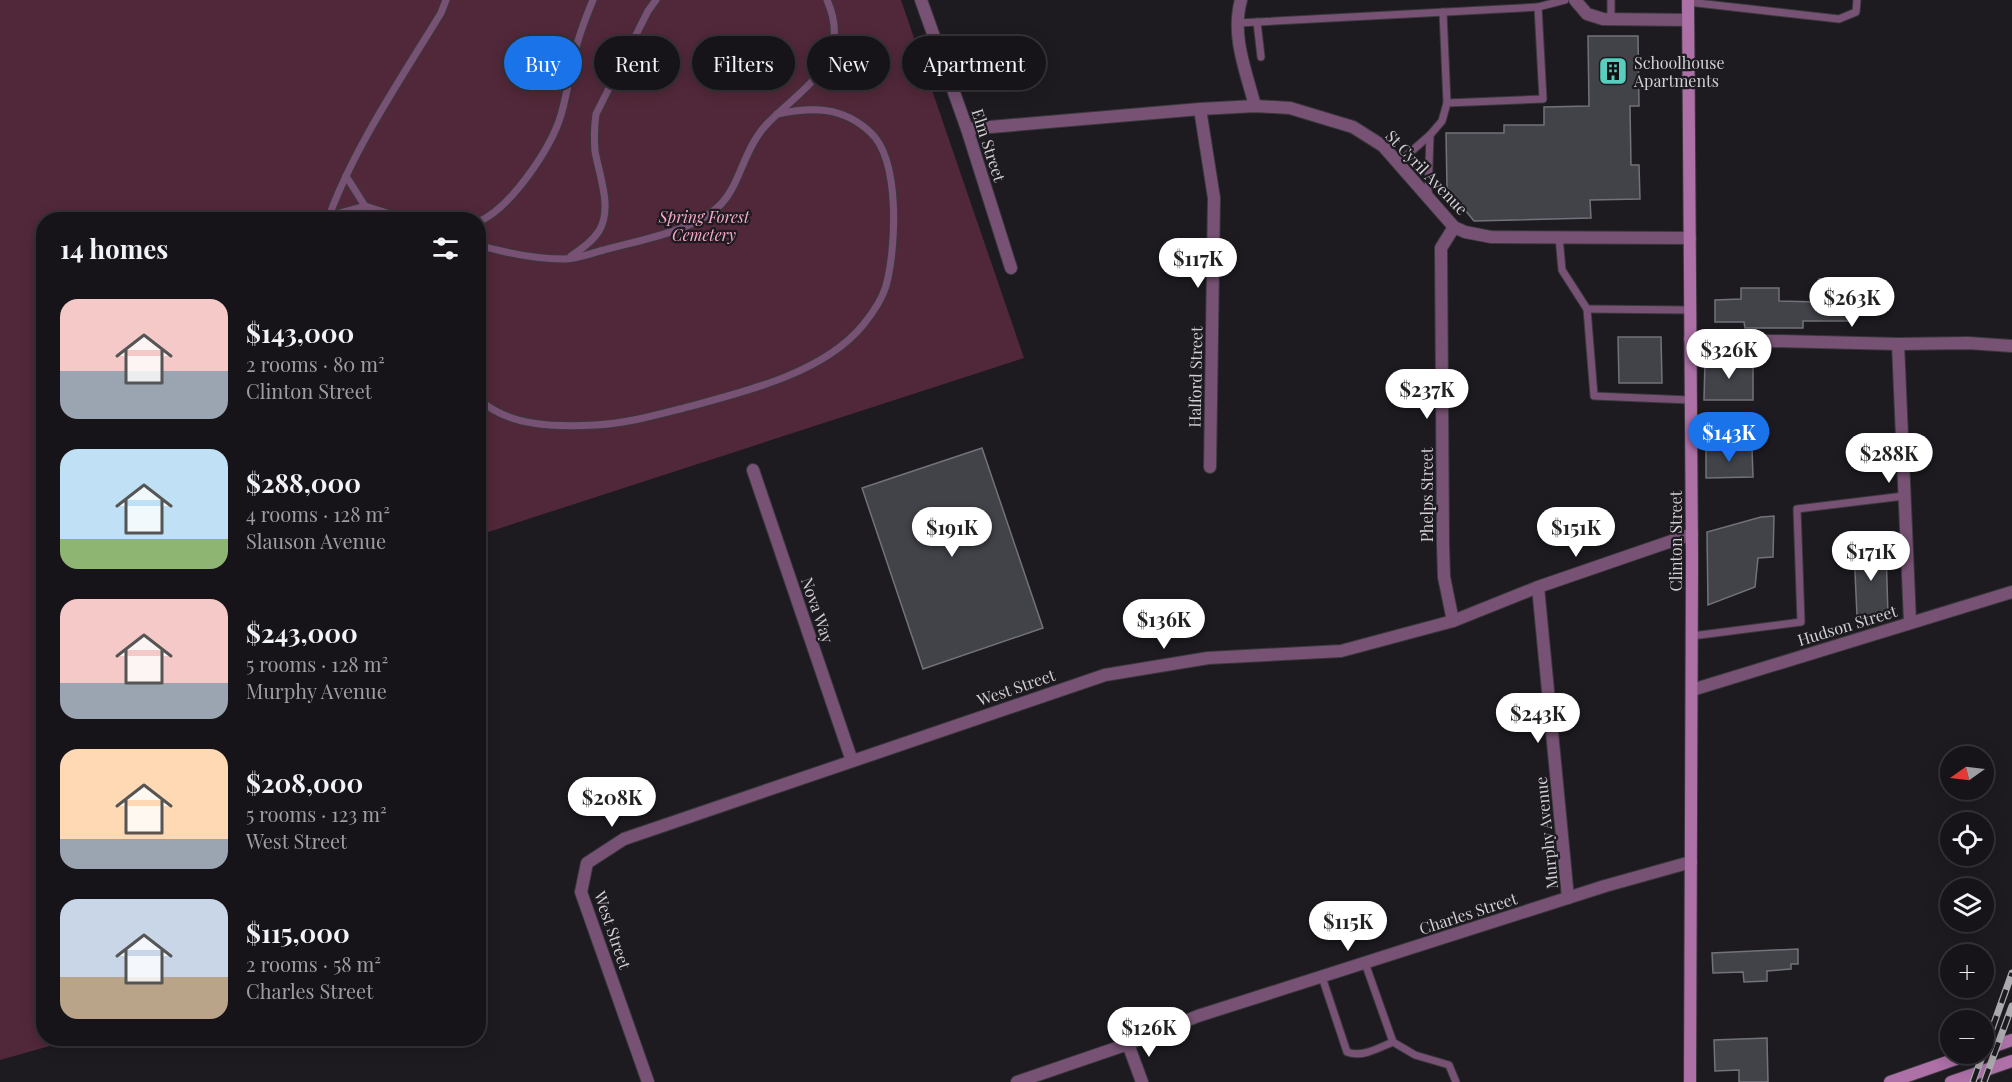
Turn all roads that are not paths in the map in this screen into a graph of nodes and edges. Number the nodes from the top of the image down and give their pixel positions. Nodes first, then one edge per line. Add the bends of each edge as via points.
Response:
1 (446, 0) edge
2 (593, 0) edge
3 (656, 0) edge
4 (827, 0) edge
5 (921, 0) edge
6 (1241, 0) edge
7 (1485, 0) edge
8 (1565, 0) edge
9 (1575, 0) edge
10 (1611, 0) edge
11 (1857, 0) edge
12 (1688, 1) edge
13 (1538, 8) junction
14 (1485, 10) junction
15 (1443, 12) junction
16 (1611, 20) junction
17 (1688, 20) junction
18 (1257, 22) junction
19 (1238, 23) junction
20 (1261, 57) dead end
21 (1447, 103) junction
22 (1255, 106) junction
23 (1200, 109) junction
24 (777, 114) junction
25 (967, 129) junction
26 (1430, 135) junction
27 (1398, 163) junction
28 (346, 176) junction
29 (1428, 198) junction
30 (364, 206) junction
31 (375, 209) junction
32 (331, 212) edge
33 (346, 212) edge
34 (379, 212) edge
35 (384, 212) edge
36 (486, 217) edge
37 (1454, 227) junction
38 (1559, 237) junction
39 (1690, 238) junction
40 (486, 246) edge
41 (567, 259) junction
42 (1011, 268) dead end
43 (1587, 309) junction
44 (1690, 310) junction
45 (1690, 339) junction
46 (1898, 344) junction
47 (2012, 346) edge
48 (1690, 400) junction
49 (486, 404) edge
50 (1210, 467) dead end
51 (753, 470) dead end
52 (1904, 496) junction
53 (1692, 534) junction
54 (1538, 587) junction
55 (2012, 592) edge
56 (1453, 621) junction
57 (1910, 622) junction
58 (1692, 636) junction
59 (1692, 690) junction
60 (852, 761) junction
61 (1691, 862) junction
62 (1569, 897) junction
63 (1365, 963) junction
64 (1322, 976) junction
65 (2012, 1040) edge
66 (1393, 1042) junction
67 (1128, 1044) junction
68 (1994, 1046) edge
69 (2012, 1060) edge
70 (1942, 1064) edge
71 (648, 1082) edge
72 (1017, 1082) edge
73 (1142, 1082) edge
74 (1455, 1082) edge
75 (1690, 1082) edge
76 (1890, 1082) edge
77 (1951, 1082) edge

1 - 28 lane
2 - 36 lane via 575,49 561,116 551,140 521,185
3 - 41 lane via 596,114 595,151 605,209 600,229 588,244
4 - 24 lane via 834,32 831,52 810,86
5 - 25 street, Elm Street
6 - 19 street
7 - 14 lane
8 - 13 lane
9 - 16 street via 1587,14
10 - 16 lane
11 - 12 lane via 1856,12 1839,19
12 - 17 street, Clinton Street
13 - 14 lane
13 - 21 lane via 1543,99
14 - 15 lane
15 - 18 lane
15 - 21 lane
16 - 17 street
17 - 39 street, Clinton Street
18 - 19 lane
18 - 20 lane
19 - 22 street via 1241,56
21 - 26 lane via 1442,121
22 - 23 street, St Cyril Avenue
22 - 27 street, St Cyril Avenue via 1290,108 1353,127 1383,146
23 - 25 street, St Cyril Avenue
23 - 50 street, Halford Street via 1214,198
24 - 41 lane via 757,134 728,194 710,214 656,236
24 - 49 lane via 805,109 841,114 872,134 885,159 894,217 891,260 885,288 872,312 846,342 824,358 771,382 666,412 596,425 519,420
25 - 42 street, Elm Street
26 - 27 lane
26 - 29 lane
27 - 29 street, St Cyril Avenue
28 - 30 lane
28 - 32 lane
29 - 37 street, St Cyril Avenue
30 - 31 lane
30 - 33 lane
31 - 34 lane
31 - 35 lane
37 - 38 street, St Cyril Avenue via 1491,237
37 - 56 street, Phelps Street via 1441,248 1444,577
38 - 39 street, St Cyril Avenue
38 - 43 lane via 1562,270
39 - 44 street, Clinton Street
40 - 41 lane
43 - 44 lane
43 - 48 lane via 1594,396
44 - 45 street, Clinton Street
45 - 46 street
45 - 48 street, Clinton Street
46 - 47 street
46 - 52 street
48 - 53 street, Clinton Street
51 - 60 street, Nova Way
52 - 57 street
52 - 58 lane via 1797,509 1801,622
53 - 54 street, West Street
53 - 58 street, Clinton Street
54 - 56 street, West Street
54 - 62 street, Murphy Avenue
55 - 57 street, Hudson Street
56 - 60 street, West Street via 1341,651 1208,658 1105,675
57 - 59 street, Hudson Street
58 - 59 street, Clinton Street
59 - 61 street, Clinton Street
60 - 71 street, West Street via 624,839 587,863 581,891
61 - 62 street, Charles Street
61 - 75 street, Clinton Street
62 - 63 street, Charles Street
63 - 64 street, Charles Street
63 - 66 lane
64 - 66 lane via 1347,1052 1366,1053
64 - 67 street, Charles Street via 1198,1016
65 - 68 street
66 - 74 lane via 1415,1055 1449,1065
67 - 72 street, Charles Street
67 - 73 street
69 - 77 street
70 - 76 street

